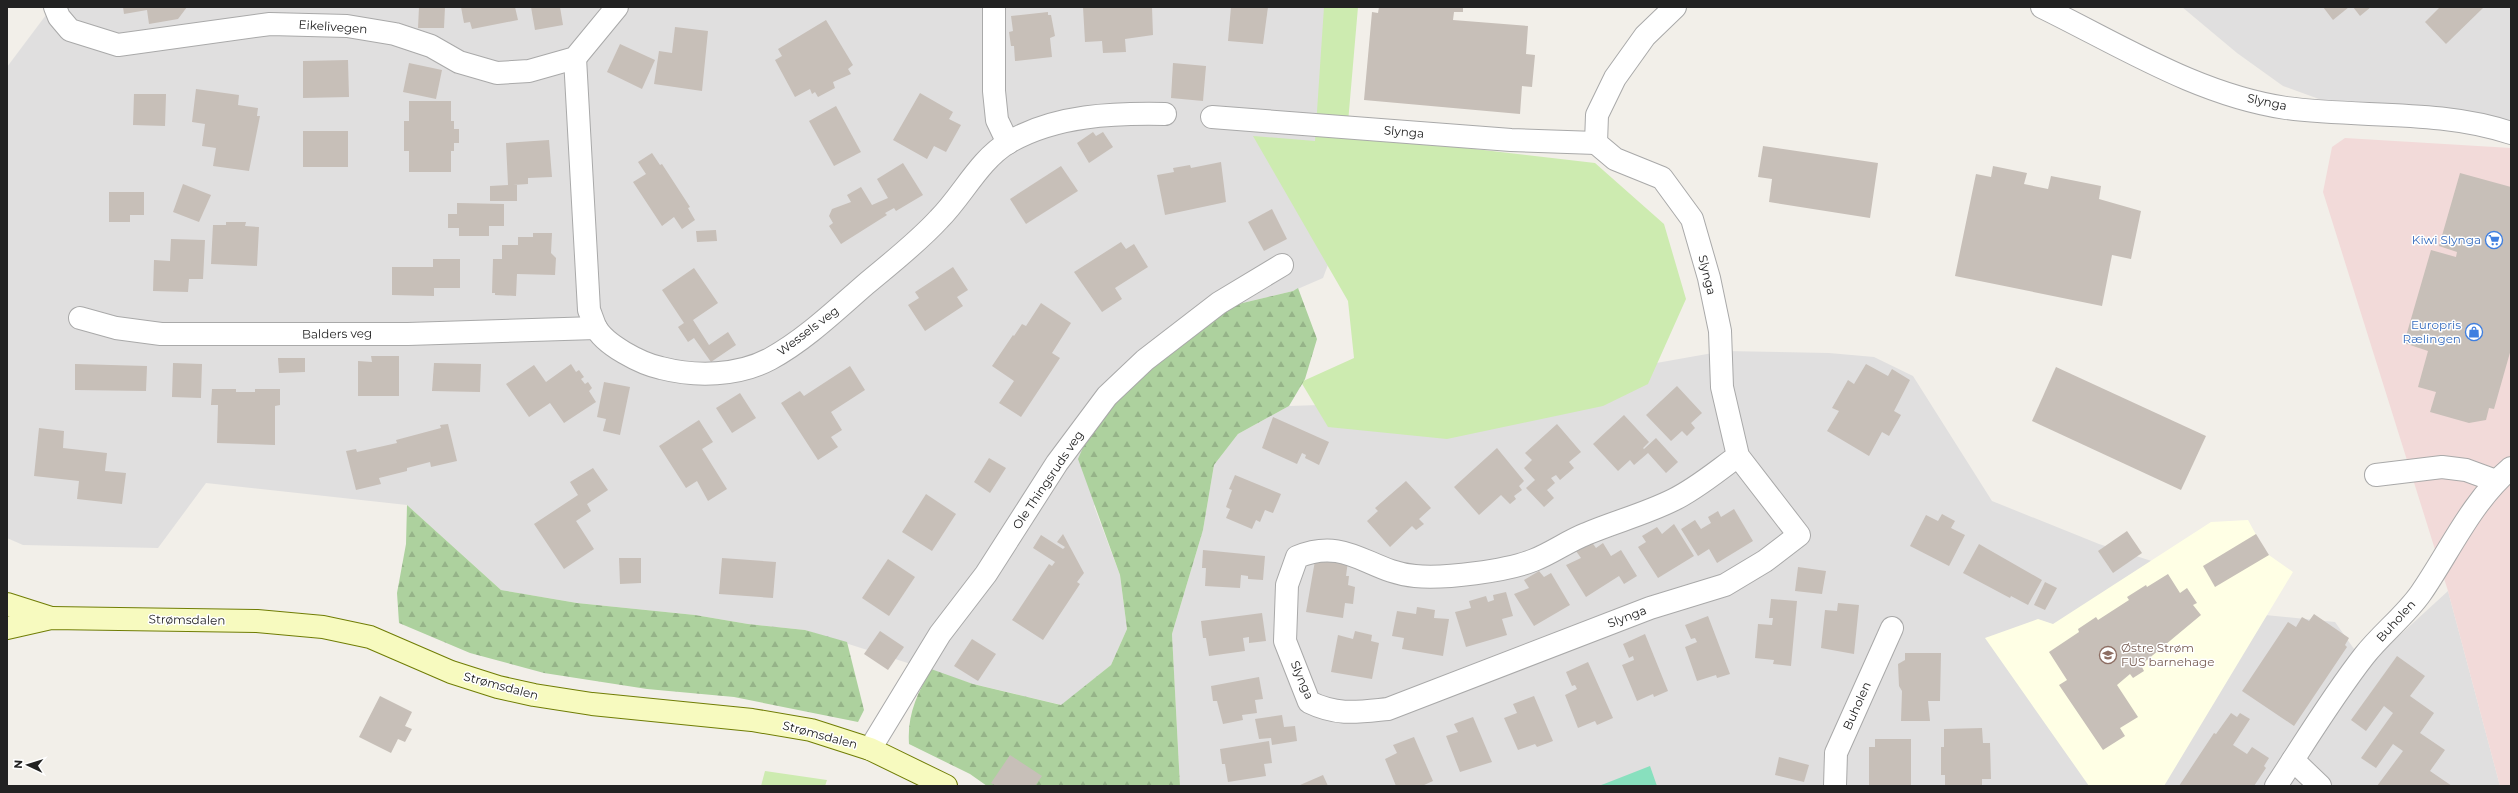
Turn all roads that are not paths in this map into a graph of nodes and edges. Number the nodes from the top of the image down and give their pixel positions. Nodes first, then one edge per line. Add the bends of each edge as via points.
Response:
1 (55, 7) edge
2 (617, 7) edge
3 (994, 7) edge
4 (1675, 7) edge
5 (2042, 7) edge
6 (575, 58) junction
7 (1165, 114) dead end
8 (1212, 117) dead end
9 (2511, 133) edge
10 (1008, 143) junction
11 (1596, 143) junction
12 (1282, 265) dead end
13 (80, 318) dead end
14 (596, 328) junction
15 (1738, 456) junction
16 (2504, 474) edge
17 (2376, 475) dead end
18 (7, 604) edge
19 (51, 618) junction
20 (7, 628) edge
21 (1892, 628) dead end
22 (870, 749) junction
23 (2293, 760) junction
24 (946, 786) edge
25 (1835, 786) edge
26 (2276, 786) edge
27 (2320, 786) edge

1 - 6 street, Eikelivegen via 58,17 70,30 118,45 270,24 347,26 395,34 431,46 459,62 497,73 529,71
2 - 6 street
3 - 10 street via 994,91 997,120
4 - 11 street via 1645,36 1615,78 1597,115
5 - 9 street, Slynga via 2183,77 2234,95 2286,108 2448,121
6 - 14 street, Wessels veg via 587,286 590,310
7 - 10 street, Wessels veg via 1088,116 1030,132
8 - 11 street, Slynga via 1511,140
10 - 14 street, Wessels veg via 970,180 940,219 913,244 838,309 769,360 733,371 709,374 678,373 648,365 635,358 610,343
11 - 15 street, Slynga via 1615,159 1662,178 1692,219 1709,278 1720,331 1722,387
12 - 22 street, Ole Thingsruds veg via 1219,303 1145,360 1107,396 1057,462 986,574 940,634
13 - 14 street, Balders veg via 116,328 161,334 408,334
15 - 15 street, Slynga via 1673,500 1585,534 1534,560 1493,571 1416,576 1395,573 1360,556 1338,550 1312,550 1297,556 1287,585 1285,641 1310,702 1327,711 1388,709 1650,608 1725,585 1765,561 1799,535
16 - 17 street, Buholen via 2442,467
16 - 23 street, Buholen via 2459,530 2420,594 2365,654
18 - 19 main road, Strømsdalen
19 - 20 main road, Strømsdalen
19 - 22 main road, Strømsdalen via 257,621 323,627 376,639 452,672 498,687 569,701 780,724 811,730
21 - 25 street, Buholen via 1836,753
22 - 24 main road, Strømsdalen
23 - 26 street, Buholen
23 - 27 street

